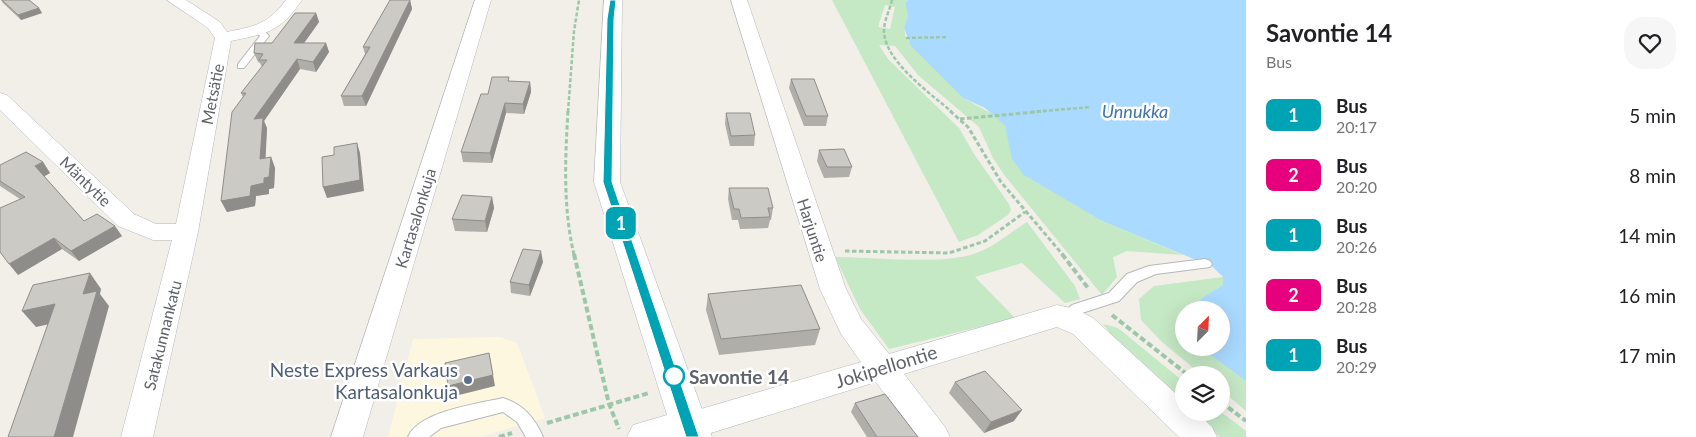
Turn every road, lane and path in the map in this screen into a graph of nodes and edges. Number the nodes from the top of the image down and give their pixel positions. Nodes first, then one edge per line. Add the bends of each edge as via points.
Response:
1 (175, 0) edge
2 (294, 0) edge
3 (483, 0) edge
4 (579, 0) edge
5 (613, 0) edge
6 (739, 0) edge
7 (892, 0) edge
8 (259, 30) junction
9 (223, 38) junction
10 (906, 38) dead end
11 (948, 38) dead end
12 (241, 66) dead end
13 (0, 99) edge
14 (1092, 107) dead end
15 (960, 119) junction
16 (186, 232) junction
17 (819, 250) junction
18 (1204, 264) dead end
19 (1075, 321) junction
20 (882, 368) junction
21 (677, 386) junction
22 (609, 404) junction
23 (1230, 409) edge
24 (1246, 421) edge
25 (690, 431) edge
26 (532, 432) edge
27 (137, 437) edge
28 (347, 437) edge
29 (416, 437) edge
30 (499, 437) edge
31 (623, 437) edge
32 (646, 437) edge
33 (934, 437) edge
34 (1201, 437) edge

1 - 9 street via 214,25
2 - 8 street via 280,19
3 - 28 street, Kartasalonkuja
4 - 22 path via 564,174 567,225
5 - 21 street via 607,182
6 - 17 street, Harjuntie
7 - 15 path via 884,30 893,56 908,74
8 - 9 street
8 - 12 lane via 265,36
9 - 16 street, Metsätie
10 - 11 path
13 - 16 street, Mäntytie via 126,220 153,232
14 - 15 path
15 - 17 path via 1025,212 985,241 949,253
16 - 27 street, Satakunnankatu
17 - 20 street, Harjuntie via 851,326
18 - 19 lane via 1154,269 1132,278 1114,297 1078,310
19 - 20 street, Jokipellontie via 1057,316
19 - 34 street
20 - 25 street, Jokipellontie
20 - 33 street, Harjuntie
21 - 22 path
21 - 25 street
22 - 26 path
22 - 31 path
23 - 24 path
25 - 32 street
26 - 29 lane via 521,415 503,405 436,422
26 - 30 path

